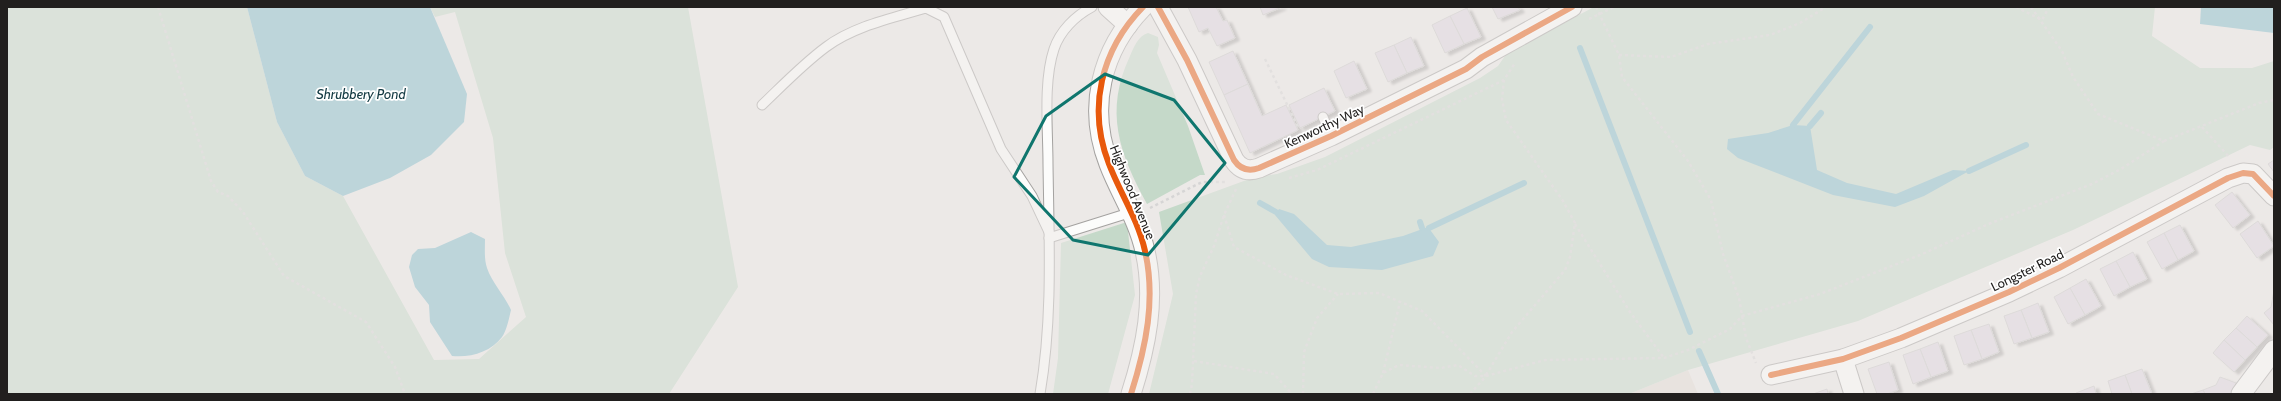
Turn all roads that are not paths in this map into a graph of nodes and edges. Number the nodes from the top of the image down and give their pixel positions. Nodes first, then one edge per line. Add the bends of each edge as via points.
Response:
1 (1092, 7) edge
2 (1108, 7) edge
3 (1143, 7) edge
4 (1158, 7) edge
5 (1572, 7) edge
6 (1128, 25) junction
7 (762, 105) dead end
8 (1323, 117) dead end
9 (1332, 136) junction
10 (2274, 196) edge
11 (1133, 214) junction
12 (1049, 235) junction
13 (2274, 350) edge
14 (1843, 360) junction
15 (1771, 376) road end
16 (1040, 394) edge
17 (1130, 394) edge
18 (1854, 394) edge
19 (2241, 394) edge

1 - 12 lane via 1079,15 1065,29 1058,39 1051,60
2 - 6 street
3 - 6 street, Highwood Avenue
4 - 9 street, Kenworthy Way via 1187,60 1240,175
5 - 9 street, Kenworthy Way via 1482,57 1466,69
6 - 11 street, Highwood Avenue via 1114,50 1102,82 1098,118 1109,164
7 - 12 lane via 827,46 853,32 926,8 944,18 1001,149 1032,196
8 - 9 lane
10 - 14 street, Longster Road via 2253,174 2244,173 2228,178 2060,268 1901,338
11 - 12 lane
11 - 17 street, Highwood Avenue via 1145,250 1151,295 1143,350
12 - 16 lane via 1046,359
13 - 19 street
14 - 15 street, Longster Road
14 - 18 street

